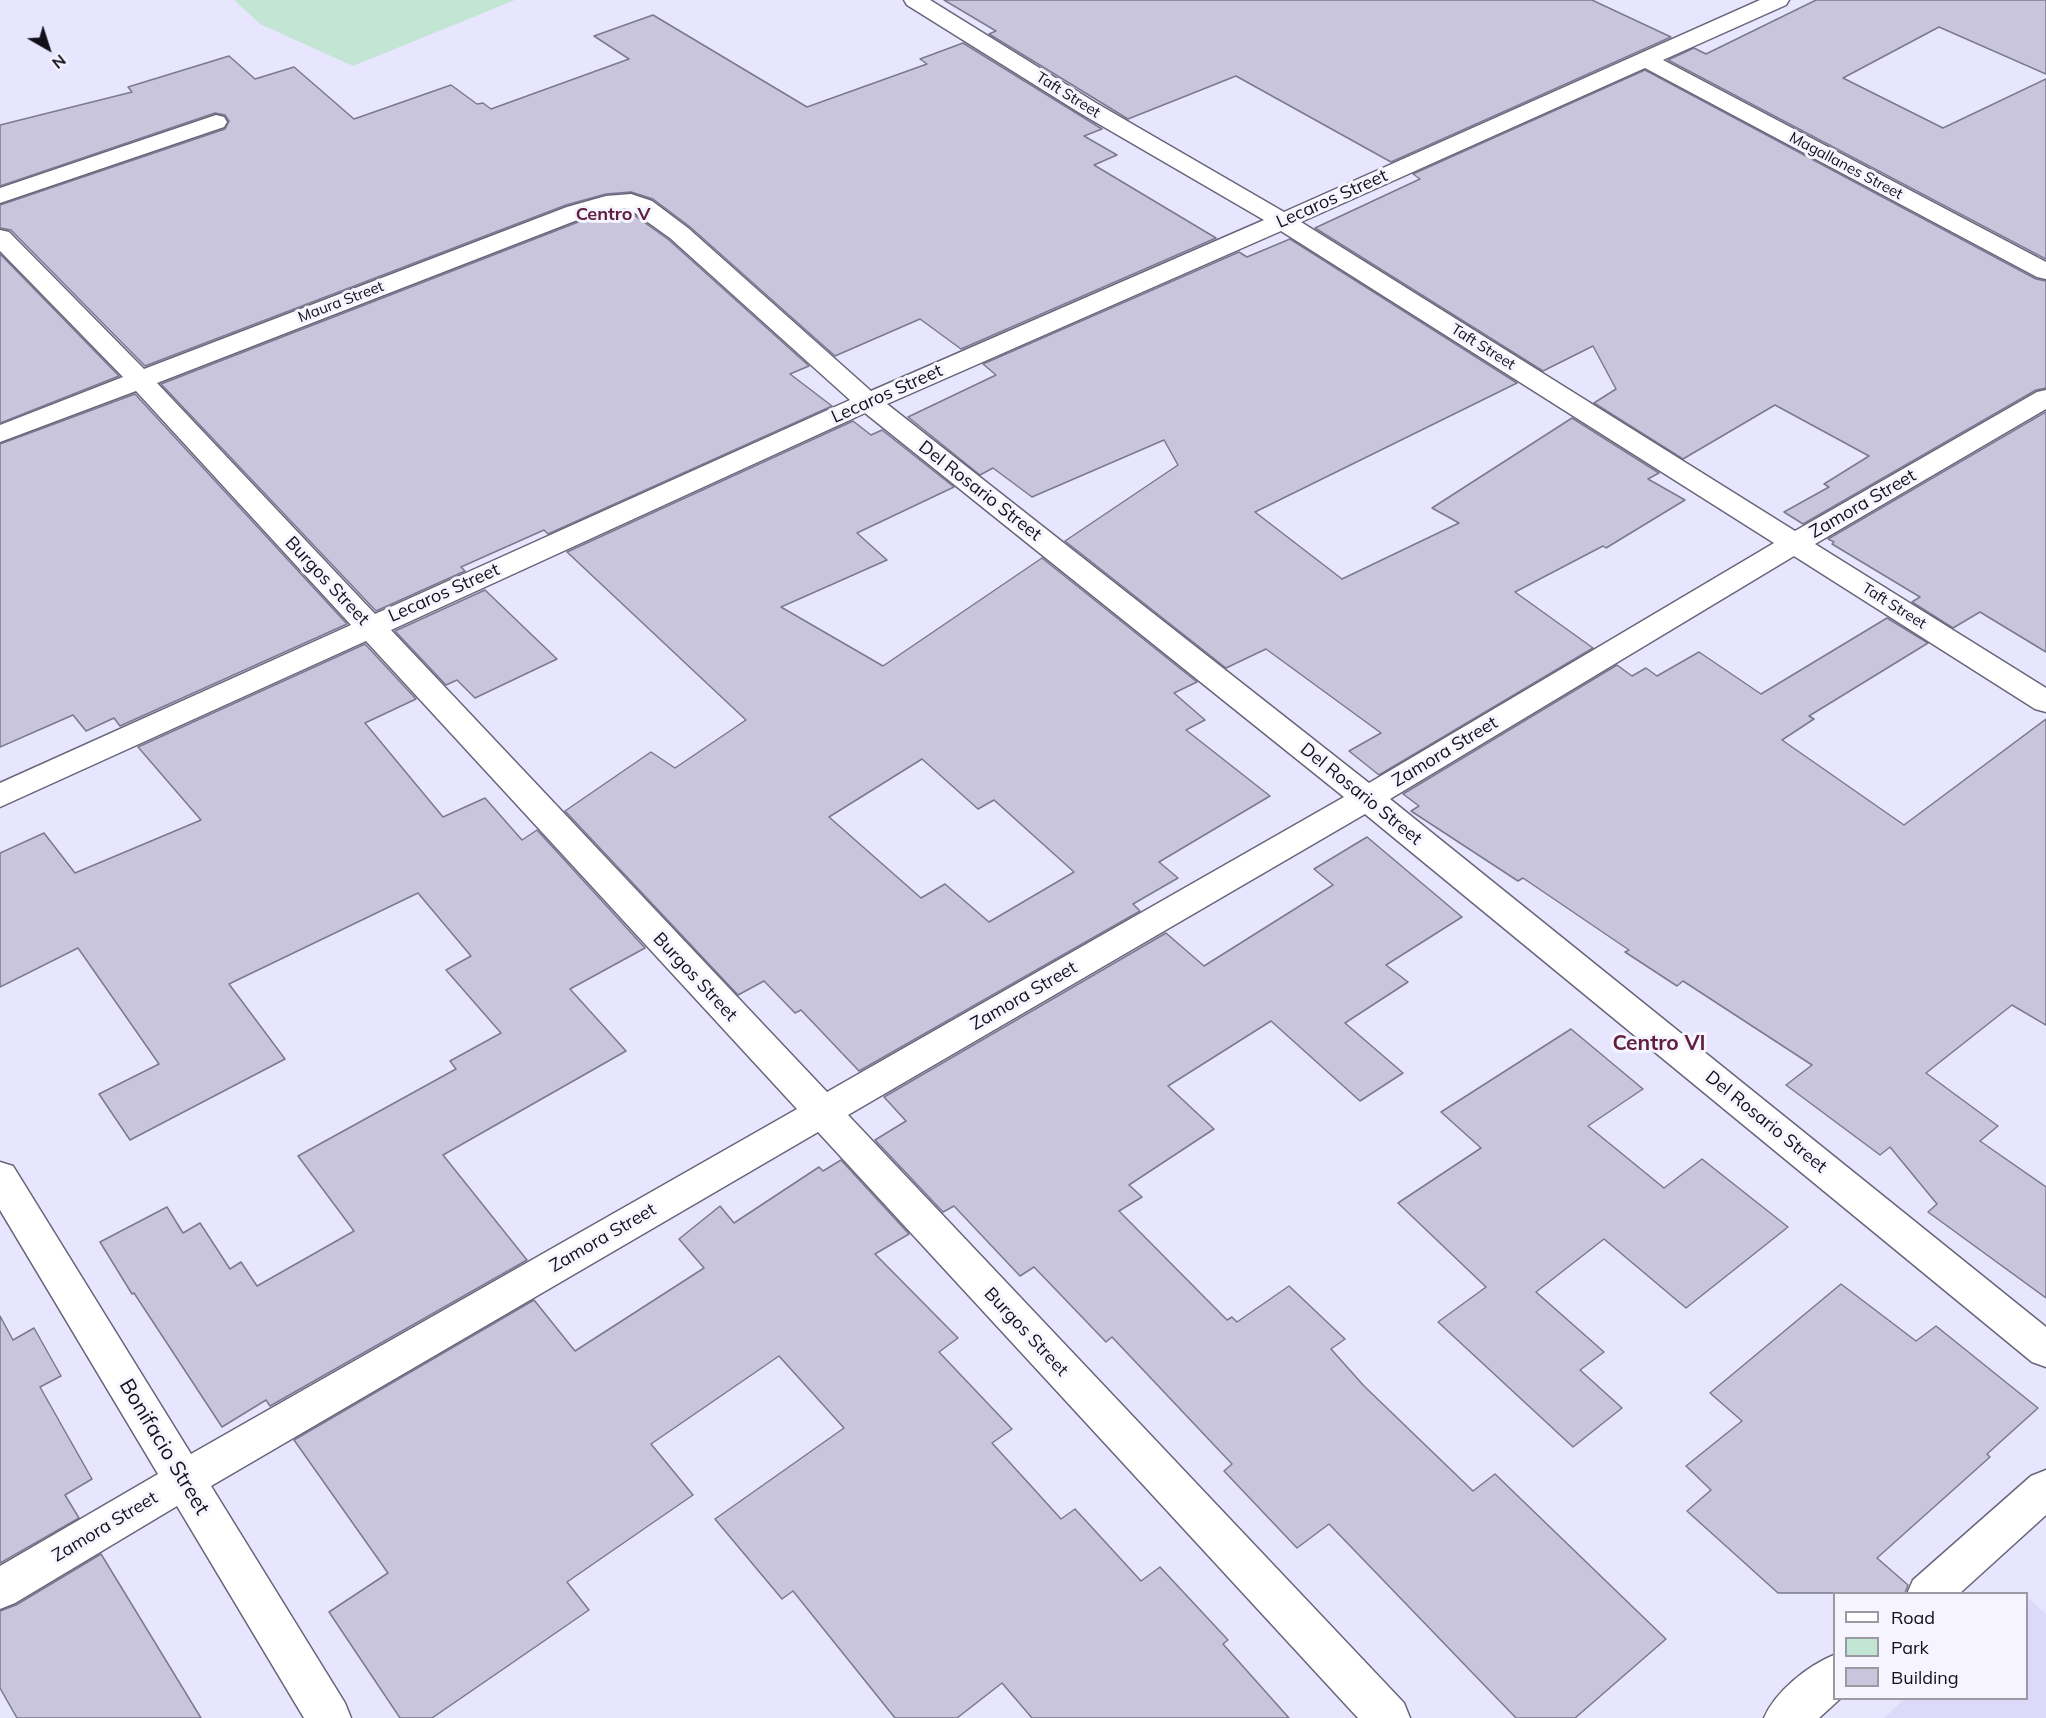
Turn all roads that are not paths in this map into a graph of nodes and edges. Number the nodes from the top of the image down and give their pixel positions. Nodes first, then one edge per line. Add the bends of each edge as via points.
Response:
1 (915, 0) edge
2 (1778, 0) edge
3 (1647, 60) junction
4 (216, 122) dead end
5 (0, 196) edge
6 (1283, 221) junction
7 (679, 233) joint
8 (0, 237) edge
9 (2046, 272) edge
10 (139, 379) junction
11 (2046, 398) edge
12 (868, 402) junction
13 (0, 434) edge
14 (1794, 544) junction
15 (370, 626) junction
16 (2046, 702) edge
17 (0, 796) edge
18 (1367, 798) junction
19 (821, 1113) junction
20 (0, 1177) edge
21 (2046, 1350) edge
22 (183, 1480) junction
23 (2046, 1489) edge
24 (0, 1589) edge
25 (1929, 1592) edge
26 (1833, 1677) edge
27 (329, 1718) edge
28 (1388, 1718) edge
29 (1786, 1718) edge

1 - 6 street, Taft Street via 1088,108
2 - 3 street, Lecaros Street
3 - 6 street, Lecaros Street
3 - 9 street, Magallanes Street
4 - 5 street
6 - 12 street, Lecaros Street
6 - 14 street, Taft Street
7 - 10 street, Maura Street via 632,201 606,203
7 - 12 street, Del Rosario Street
8 - 10 street, Burgos Street
10 - 13 street, Maura Street
10 - 15 street, Burgos Street
11 - 14 street, Zamora Street
12 - 15 street, Lecaros Street
12 - 18 street, Del Rosario Street
14 - 16 street, Taft Street
14 - 18 street, Zamora Street
15 - 17 street, Lecaros Street
15 - 19 street, Burgos Street
18 - 19 street, Zamora Street
18 - 21 street, Del Rosario Street
19 - 22 street, Zamora Street
19 - 28 street, Burgos Street
20 - 22 street, Bonifacio Street
22 - 24 street, Zamora Street
22 - 27 street, Bonifacio Street
23 - 25 street
26 - 29 street

